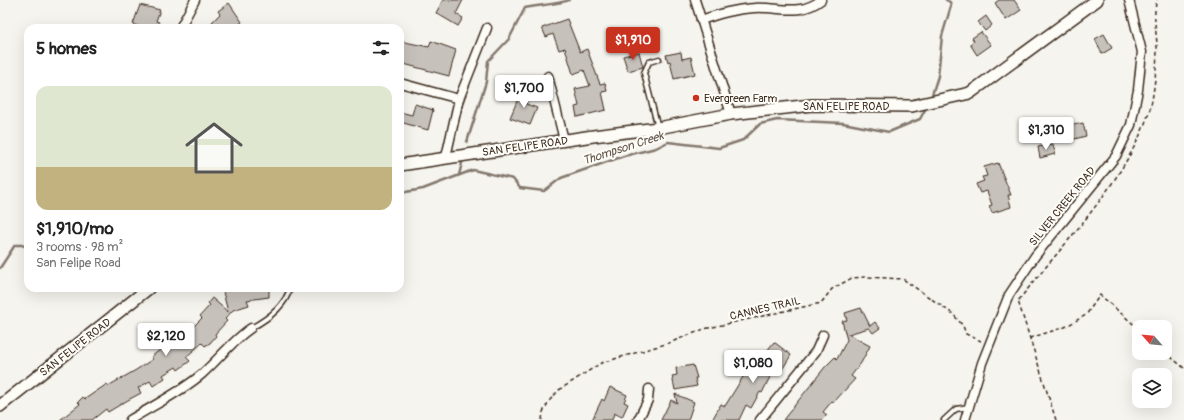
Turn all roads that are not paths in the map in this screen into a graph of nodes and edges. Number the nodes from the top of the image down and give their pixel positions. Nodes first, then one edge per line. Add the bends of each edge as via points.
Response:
1 (195, 0) edge
2 (695, 0) edge
3 (821, 0) edge
4 (1097, 0) edge
5 (1129, 0) edge
6 (702, 20) junction
7 (182, 24) edge
8 (487, 28) dead end
9 (659, 59) dead end
10 (548, 76) dead end
11 (404, 84) edge
12 (459, 98) junction
13 (731, 114) junction
14 (658, 128) junction
15 (564, 140) junction
16 (446, 157) junction
17 (404, 164) edge
18 (143, 292) edge
19 (289, 292) edge
20 (252, 328) joint
21 (823, 335) dead end
22 (649, 389) dead end
23 (0, 406) edge
24 (969, 407) junction
25 (130, 420) edge
26 (638, 420) edge
27 (760, 420) edge
28 (944, 420) edge
29 (965, 420) edge

1 - 7 street
2 - 6 street
3 - 6 street via 786,11 738,9
4 - 13 street, SAN FELIPE ROAD via 970,93 912,106 812,105
5 - 24 street, SILVER CREEK ROAD via 1142,52 1131,125 1116,156 1035,256 1009,294 988,345
6 - 13 street
8 - 12 street
9 - 14 lane via 649,62 644,73
10 - 15 street
11 - 12 street
12 - 16 street
13 - 14 street, SAN FELIPE ROAD
14 - 15 street, SAN FELIPE ROAD
15 - 16 street, SAN FELIPE ROAD
16 - 17 street, SAN FELIPE ROAD
18 - 23 street, SAN FELIPE ROAD
19 - 20 lane via 279,307
20 - 25 street via 240,336 221,357 195,379
21 - 27 street via 816,351
22 - 26 street via 648,400
24 - 28 lane via 956,409
24 - 29 street, SILVER CREEK ROAD

